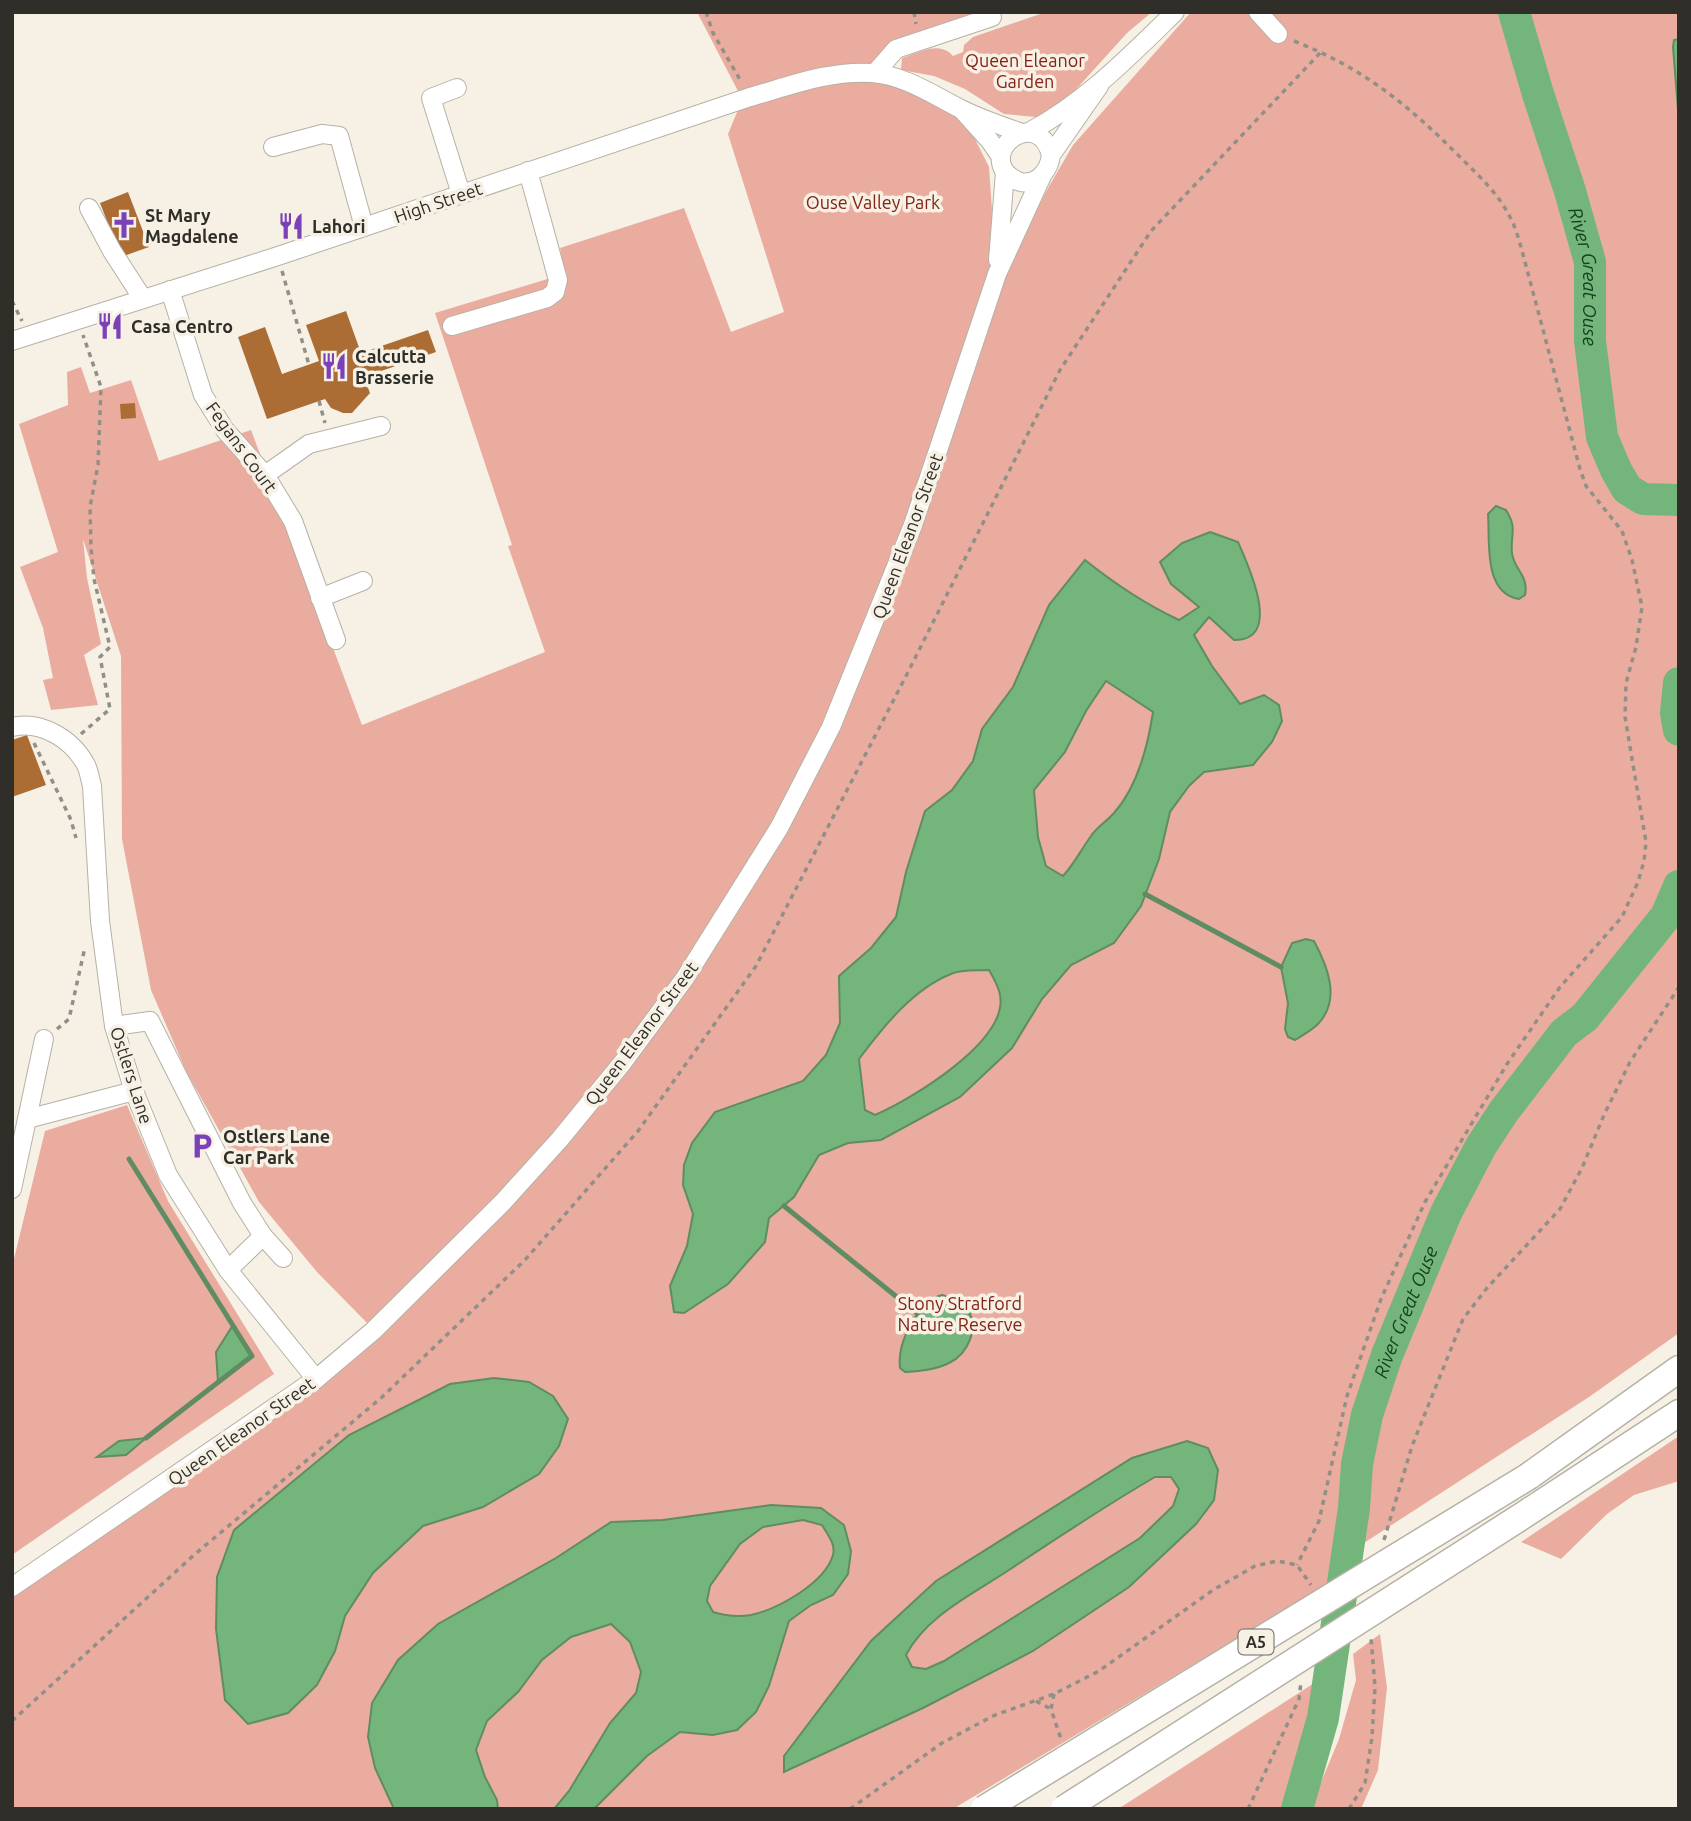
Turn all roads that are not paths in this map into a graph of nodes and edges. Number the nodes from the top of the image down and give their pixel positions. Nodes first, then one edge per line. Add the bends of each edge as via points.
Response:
1 (1175, 12) edge
2 (1258, 12) edge
3 (992, 17) dead end
4 (1278, 34) road end
5 (875, 73) junction
6 (1098, 86) junction
7 (457, 88) dead end
8 (960, 109) junction
9 (1025, 133) junction
10 (273, 147) dead end
11 (1051, 155) junction
12 (1003, 164) junction
13 (528, 172) junction
14 (1041, 178) junction
15 (461, 194) junction
16 (89, 208) dead end
17 (364, 227) junction
18 (997, 274) junction
19 (170, 290) junction
20 (143, 299) junction
21 (452, 326) dead end
22 (12, 341) edge
23 (381, 426) dead end
24 (265, 475) junction
25 (363, 581) dead end
26 (320, 598) junction
27 (336, 640) dead end
28 (18, 725) edge
29 (114, 1026) junction
30 (44, 1039) road end
31 (134, 1091) junction
32 (27, 1119) junction
33 (12, 1189) edge
34 (264, 1236) junction
35 (283, 1258) dead end
36 (228, 1270) junction
37 (1679, 1369) edge
38 (316, 1380) junction
39 (1679, 1413) edge
40 (12, 1587) edge
41 (984, 1809) edge
42 (1064, 1809) edge

1 - 6 street
2 - 4 street
3 - 5 street via 896,48
5 - 8 street via 906,82
5 - 13 street, High Street via 825,76 750,97
6 - 9 street via 1057,117
6 - 11 street
7 - 15 street via 431,98
8 - 9 street
8 - 12 street via 990,141
9 - 11 street via 1044,140
9 - 12 street via 1012,136 1002,149
10 - 17 street via 322,134 339,136
11 - 14 street
12 - 14 street via 1018,181
12 - 18 street, Queen Eleanor Street
13 - 15 street, High Street
13 - 21 street via 558,280 555,292 547,299
14 - 18 street, Queen Eleanor Street
15 - 17 street, High Street
16 - 20 street
17 - 19 street, High Street
18 - 38 street, Queen Eleanor Street via 913,526 831,727 779,828 725,917 623,1062 560,1139 374,1331
19 - 20 street, High Street
19 - 24 street, Fegans Court via 204,395 225,429
20 - 22 street, High Street
23 - 24 street via 309,444
24 - 26 street, Fegans Court via 293,522
25 - 26 street
26 - 27 street, Fegans Court
28 - 29 street, Ostlers Lane via 63,738 87,765
29 - 31 street, Ostlers Lane
29 - 34 street via 150,1021 242,1203
30 - 32 street
31 - 32 street
31 - 36 street, Ostlers Lane via 168,1175
32 - 33 street
34 - 35 street
34 - 36 street
36 - 38 street, Ostlers Lane
37 - 41 highway, A5, bridge via 1529,1476
38 - 40 street, Queen Eleanor Street
39 - 42 highway, A5, bridge

